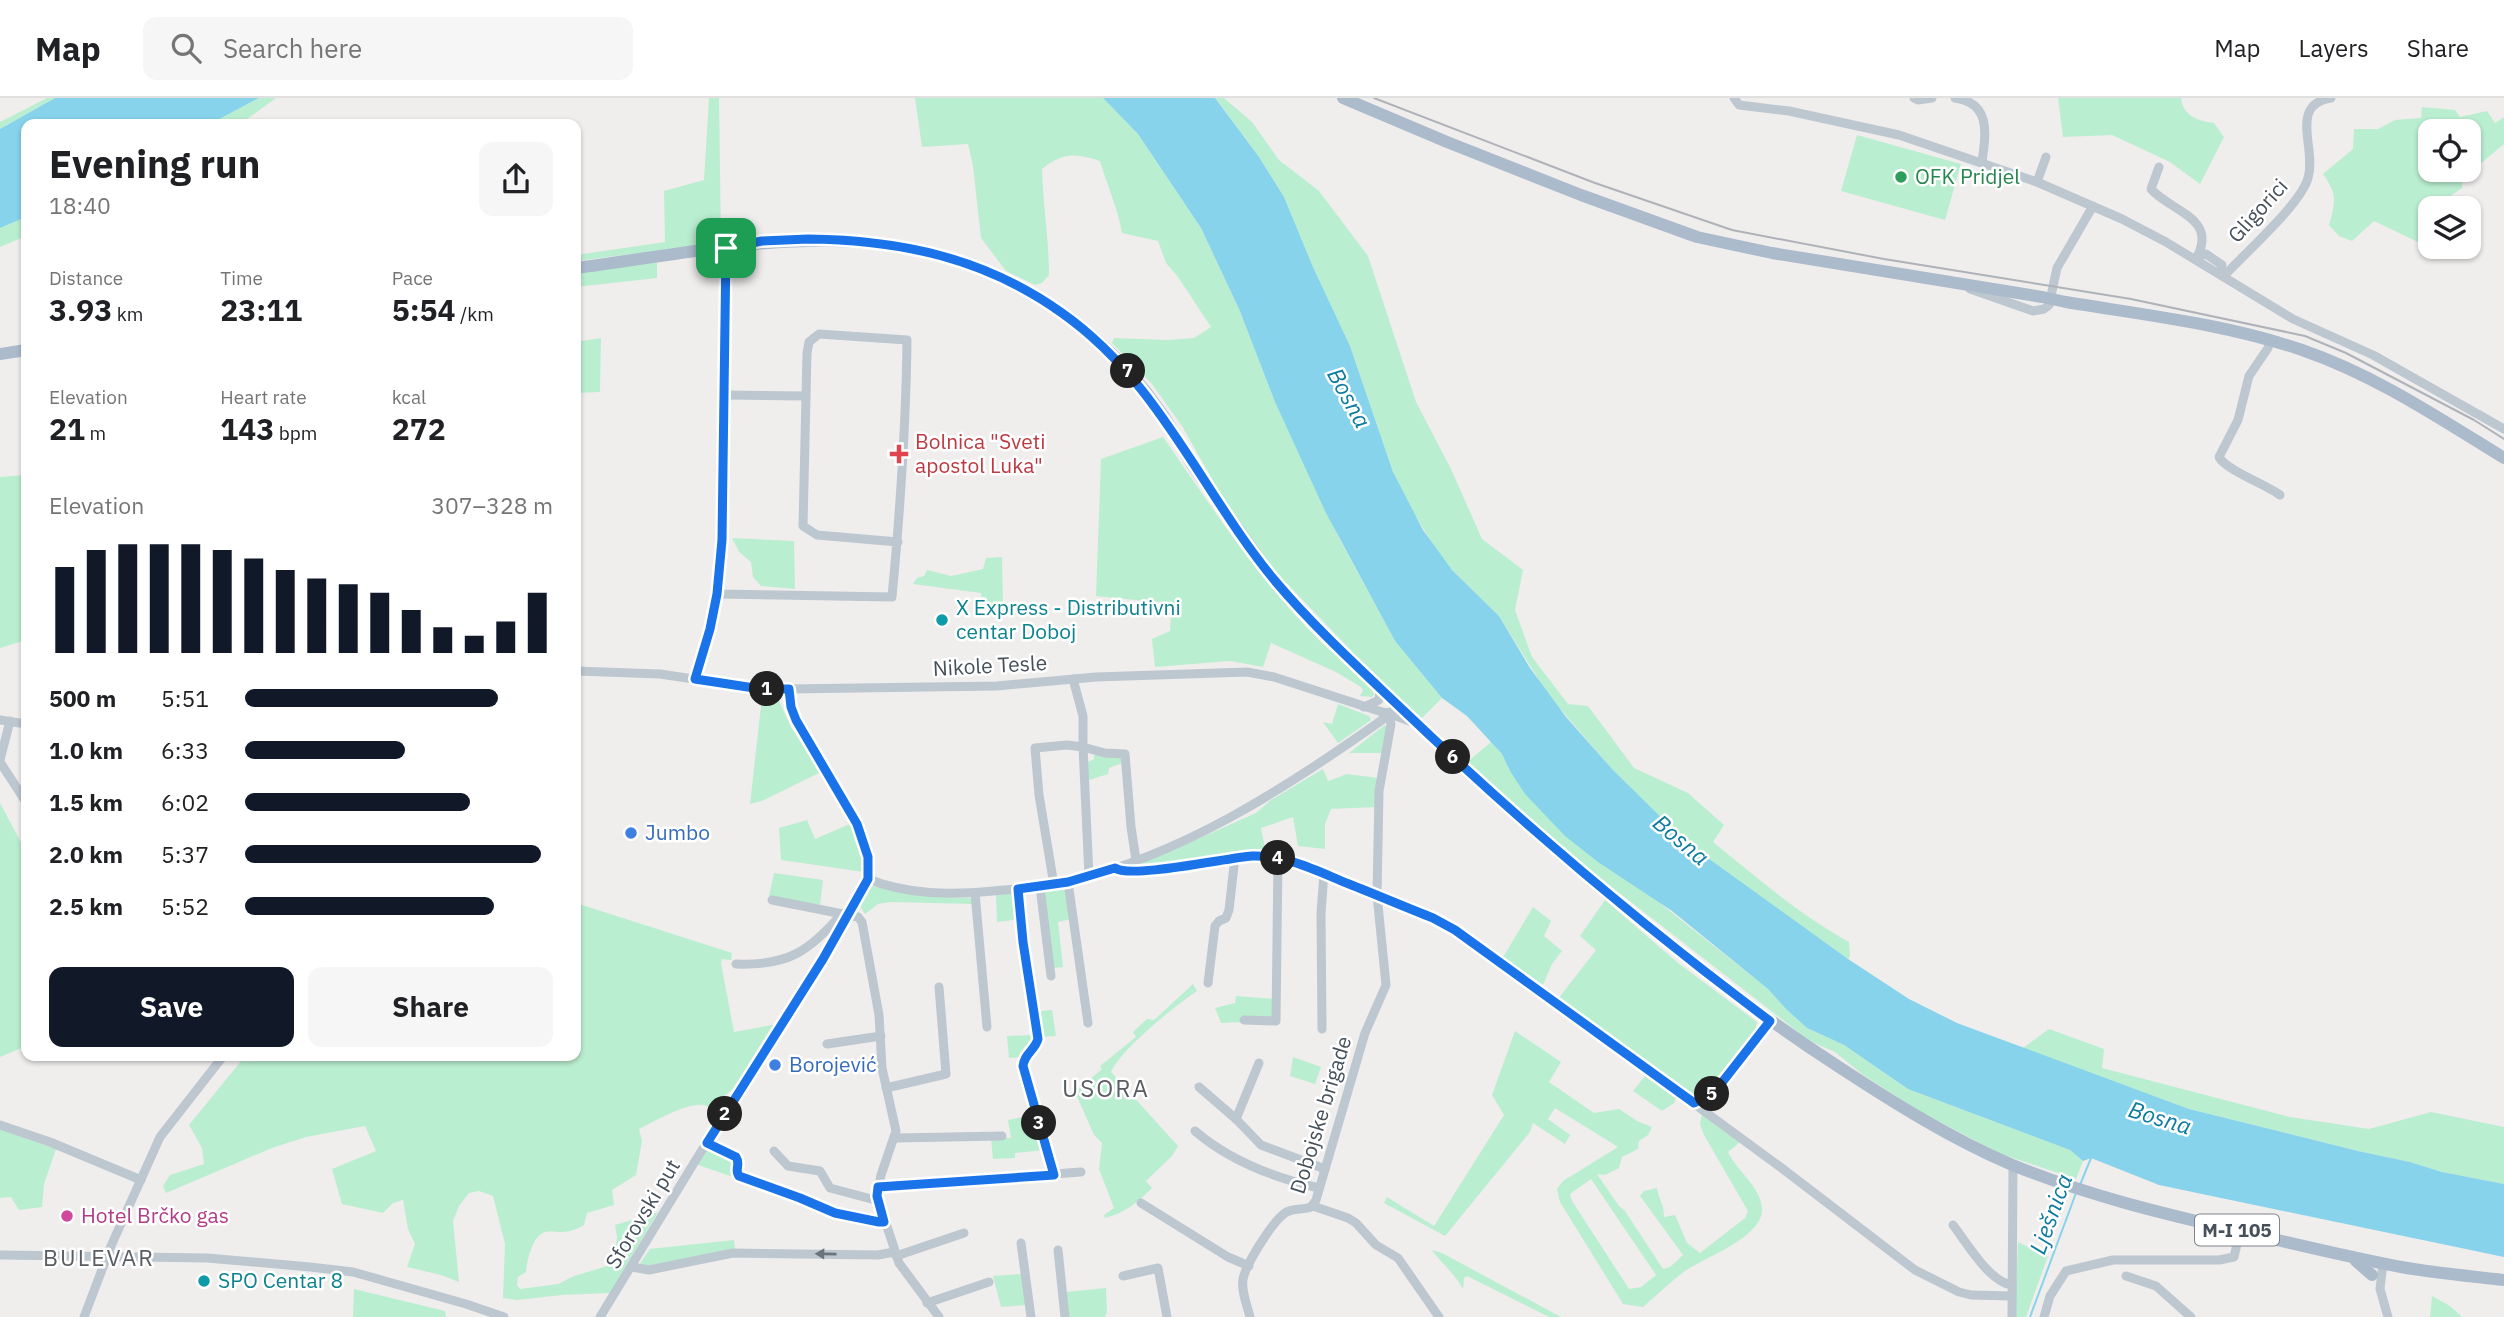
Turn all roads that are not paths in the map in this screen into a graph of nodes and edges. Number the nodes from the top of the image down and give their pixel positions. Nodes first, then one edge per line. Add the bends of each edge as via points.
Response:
1 (1343, 98) edge
2 (1734, 98) edge
3 (1914, 98) edge
4 (1932, 98) edge
5 (1955, 98) edge
6 (2331, 98) edge
7 (2046, 157) dead end
8 (1982, 162) junction
9 (2159, 167) dead end
10 (2037, 182) junction
11 (2093, 206) junction
12 (726, 248) junction
13 (2195, 257) junction
14 (581, 267) edge
15 (2222, 274) junction
16 (1964, 285) junction
17 (2270, 340) junction
18 (21, 351) edge
19 (0, 354) edge
20 (724, 395) junction
21 (805, 396) junction
22 (2504, 429) edge
23 (2504, 458) edge
24 (2280, 495) dead end
25 (898, 542) junction
26 (717, 594) junction
27 (581, 671) edge
28 (1073, 678) junction
29 (695, 679) junction
30 (1380, 688) junction
31 (789, 689) junction
32 (1364, 707) junction
33 (1392, 711) junction
34 (5, 721) edge
35 (1083, 747) junction
36 (0, 761) edge
37 (21, 794) edge
38 (1235, 857) junction
39 (1278, 858) junction
40 (1136, 860) junction
41 (1115, 868) junction
42 (1324, 873) junction
43 (1089, 876) junction
44 (868, 879) junction
45 (1068, 882) junction
46 (1054, 885) junction
47 (1040, 887) junction
48 (1018, 889) junction
49 (975, 893) junction
50 (1377, 895) junction
51 (772, 900) dead end
52 (845, 915) junction
53 (736, 964) dead end
54 (1051, 976) dead end
55 (1208, 983) dead end
56 (939, 987) dead end
57 (1244, 1020) dead end
58 (1770, 1021) junction
59 (1088, 1023) dead end
60 (988, 1027) dead end
61 (1322, 1029) dead end
62 (881, 1036) junction
63 (827, 1044) dead end
64 (219, 1061) edge
65 (1259, 1063) dead end
66 (1199, 1087) dead end
67 (886, 1088) junction
68 (1694, 1103) junction
69 (1236, 1118) junction
70 (0, 1125) edge
71 (1195, 1131) dead end
72 (1002, 1136) dead end
73 (896, 1138) junction
74 (707, 1143) junction
75 (774, 1151) dead end
76 (2013, 1165) junction
77 (1325, 1169) junction
78 (1081, 1172) dead end
79 (1054, 1175) junction
80 (141, 1180) junction
81 (878, 1187) junction
82 (1319, 1188) junction
83 (878, 1202) junction
84 (1141, 1203) dead end
85 (1313, 1206) junction
86 (884, 1222) junction
87 (1953, 1225) dead end
88 (2240, 1231) junction
89 (964, 1233) dead end
90 (1021, 1243) dead end
91 (1058, 1250) dead end
92 (895, 1254) junction
93 (0, 1255) edge
94 (2350, 1256) junction
95 (106, 1257) junction
96 (2381, 1263) junction
97 (1249, 1266) junction
98 (632, 1267) junction
99 (2372, 1275) junction
100 (1123, 1276) dead end
101 (2126, 1276) dead end
102 (2504, 1280) edge
103 (989, 1282) dead end
104 (2012, 1285) junction
105 (2380, 1289) junction
106 (2012, 1296) junction
107 (927, 1303) junction
108 (84, 1317) edge
109 (504, 1317) edge
110 (600, 1317) edge
111 (939, 1317) edge
112 (1031, 1317) edge
113 (1065, 1317) edge
114 (1167, 1317) edge
115 (1250, 1317) edge
116 (1439, 1317) edge
117 (2012, 1317) edge
118 (2043, 1317) edge
119 (2191, 1317) edge
120 (2388, 1317) edge

1 - 16 main road via 1696,237
2 - 8 street via 1739,105 1861,126
3 - 4 street
5 - 8 street via 1971,101 1981,110
6 - 15 street, Gligorici via 2318,100 2308,109 2307,181 2290,205
7 - 10 street
8 - 10 street
9 - 13 street via 2151,188 2197,225 2203,237
10 - 11 street
11 - 13 street
11 - 16 street via 2057,268 2049,305 2044,309 2033,311
12 - 14 main road, M-I 105
12 - 20 street
12 - 30 main road, M-I 105 via 808,239 893,244 936,253 1035,294 1095,338 1144,389 1276,582
13 - 15 street
15 - 22 street via 2293,319 2373,355
16 - 17 main road, bridge
17 - 23 main road via 2370,378
17 - 24 street via 2249,376 2238,420 2219,457
18 - 19 main road
20 - 21 street
20 - 26 street
21 - 25 street via 803,526 817,535
21 - 25 street via 809,342 819,334 907,340
25 - 26 street via 892,597
26 - 29 street
27 - 29 street, Nikole Tesle
28 - 31 street, Nikole Tesle via 997,686
28 - 32 street, Nikole Tesle via 1247,672
28 - 35 street via 1083,716
29 - 31 street, Nikole Tesle
30 - 32 street via 1379,700
30 - 33 main road, M-I 105
31 - 44 street via 796,720 857,824 868,857
32 - 33 street, Nikole Tesle
33 - 40 street via 1233,817
33 - 50 street, Dobojske brigade via 1379,785
33 - 58 main road, M-I 105 via 1419,725 1597,885
34 - 36 street
35 - 40 street via 1125,754
35 - 43 street
35 - 46 street via 1035,748
36 - 37 street
38 - 39 street
38 - 41 street via 1142,871
38 - 55 street via 1229,910 1226,919 1216,924
39 - 42 street
39 - 57 street via 1276,1021
40 - 41 street
41 - 43 street
42 - 50 street
42 - 61 street
43 - 45 street
44 - 49 street via 917,891
44 - 52 street, Sforovski put
45 - 46 street
45 - 59 street
46 - 47 street
47 - 48 street
47 - 54 street
48 - 49 street
48 - 79 street via 1038,1039 1023,1066
49 - 60 street
50 - 68 street via 1455,930
50 - 77 street, Dobojske brigade via 1386,985 1365,1033
51 - 52 street
52 - 53 street via 788,958 767,964
52 - 62 street via 862,922
52 - 74 street, Sforovski put
56 - 67 street via 946,1074
58 - 68 street via 1713,1094
58 - 76 main road, M-I 105 via 1885,1097
62 - 63 street
62 - 67 street
64 - 80 street via 160,1137
65 - 69 street
66 - 69 street
67 - 73 street
68 - 106 street via 1915,1270 1970,1295
69 - 77 street via 1261,1145
70 - 80 street
71 - 82 street via 1225,1154 1289,1181
72 - 73 street
73 - 81 street
74 - 86 street via 736,1157 737,1174 744,1178 835,1213
74 - 98 street, Sforovski put
75 - 83 street via 788,1166 820,1171 830,1188
76 - 88 main road, M-I 105 via 2134,1206
76 - 104 street
77 - 82 street, Dobojske brigade
78 - 79 street
79 - 81 street
80 - 95 street
81 - 83 street
82 - 85 street, Dobojske brigade
83 - 86 street
84 - 97 street
85 - 97 street, Dobojske brigade via 1282,1215
85 - 116 street via 1348,1218 1376,1245 1398,1258
86 - 92 street
87 - 104 street via 1991,1274
88 - 94 main road, M-I 105
88 - 118 street via 2234,1257 2113,1261 2066,1271
89 - 92 street
90 - 112 street
91 - 113 street
92 -> 98 street via 733,1253 649,1270
92 - 107 street
93 - 95 street
94 - 96 main road, M-I 105
94 - 99 main road
95 - 108 street
95 - 109 street via 207,1258 353,1272
96 - 99 street
96 - 102 main road, M-I 105
96 - 105 street
97 - 115 street, Dobojske brigade via 1243,1283
98 - 110 street, Sforovski put
99 - 105 street
100 - 114 street via 1158,1268
101 - 119 street via 2156,1286
103 - 107 street
104 - 106 street
105 - 120 street
106 - 117 street
107 - 111 street

